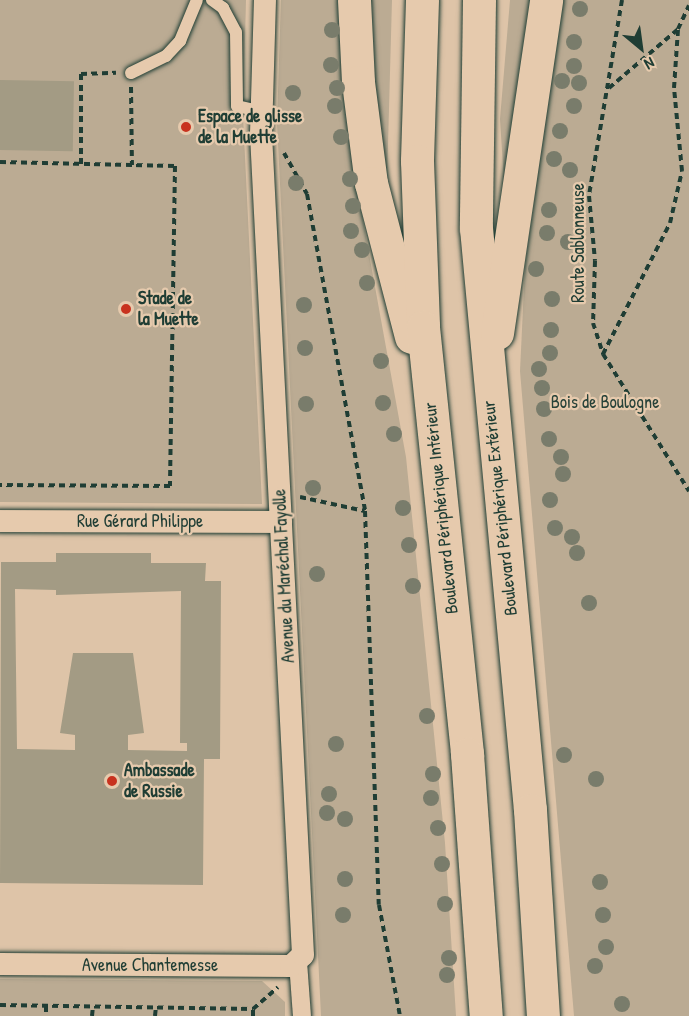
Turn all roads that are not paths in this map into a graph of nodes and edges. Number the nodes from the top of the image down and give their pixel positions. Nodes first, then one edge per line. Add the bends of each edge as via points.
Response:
1 (197, 0) edge
2 (212, 0) edge
3 (265, 0) edge
4 (354, 0) edge
5 (422, 0) edge
6 (479, 0) edge
7 (546, 0) edge
8 (131, 73) road end
9 (267, 130) junction
10 (492, 442) junction
11 (435, 451) junction
12 (0, 521) edge
13 (281, 522) junction
14 (298, 962) junction
15 (0, 964) edge
16 (302, 1016) edge
17 (486, 1016) edge
18 (543, 1016) edge

1 - 8 lane via 180,41 166,56
2 - 9 lane via 230,18 236,32 237,106
3 - 9 street, Avenue du Maréchal Fayolle
4 - 11 highway via 359,92 371,183 421,372
5 - 11 highway, Boulevard Périphérique Intérieur via 417,161 423,327
6 - 10 highway, Boulevard Périphérique Extérieur via 476,228
7 - 10 highway via 497,329
9 - 13 street, Avenue du Maréchal Fayolle
10 - 18 highway, Boulevard Périphérique Extérieur via 530,810
11 - 17 highway, Boulevard Périphérique Intérieur via 468,765
12 - 13 street, Rue Gérard Philippe
13 - 14 street, Avenue du Maréchal Fayolle via 303,936
14 - 15 street, Avenue Chantemesse via 279,966
14 - 16 street, Avenue du Maréchal Fayolle

